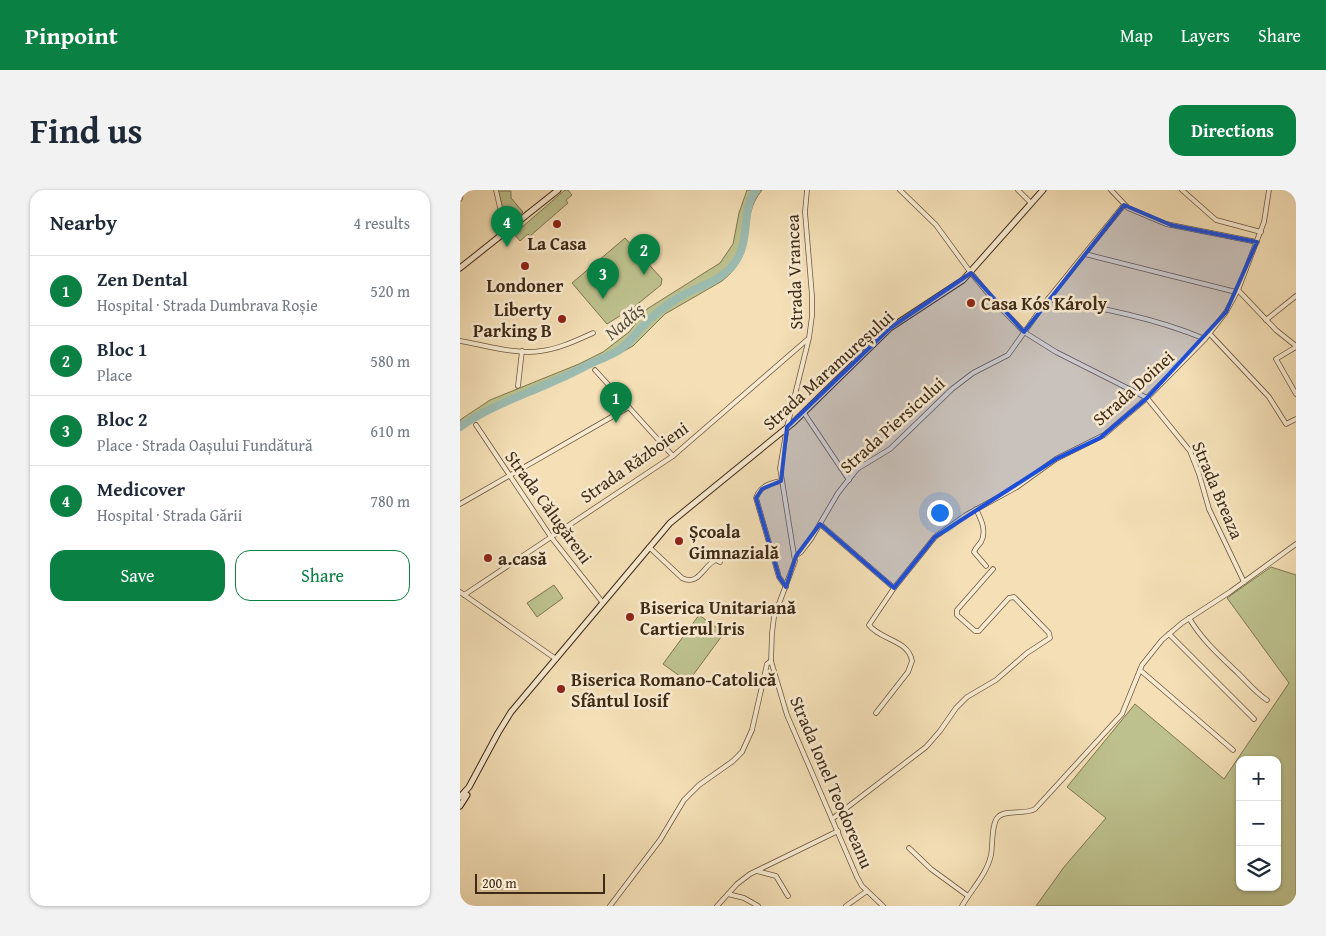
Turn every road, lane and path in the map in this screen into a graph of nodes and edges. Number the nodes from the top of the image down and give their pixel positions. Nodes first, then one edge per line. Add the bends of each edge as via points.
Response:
1 (462, 190) edge
2 (496, 190) edge
3 (558, 190) edge
4 (806, 190) edge
5 (900, 190) edge
6 (1018, 190) edge
7 (1043, 190) edge
8 (1111, 190) edge
9 (1182, 190) edge
10 (1269, 190) edge
11 (460, 199) edge
12 (1031, 204) junction
13 (1124, 205) junction
14 (510, 229) junction
15 (1261, 232) junction
16 (1257, 242) junction
17 (1085, 254) junction
18 (460, 268) edge
19 (971, 273) junction
20 (1237, 291) junction
21 (1296, 296) edge
22 (1048, 299) junction
23 (1266, 320) junction
24 (1024, 332) junction
25 (593, 333) dead end
26 (1210, 333) junction
27 (809, 338) junction
28 (1205, 339) junction
29 (460, 341) edge
30 (1296, 347) edge
31 (522, 351) junction
32 (595, 370) dead end
33 (518, 386) dead end
34 (1296, 394) edge
35 (1147, 398) junction
36 (629, 407) junction
37 (804, 413) junction
38 (1296, 419) edge
39 (792, 421) junction
40 (476, 425) dead end
41 (788, 428) junction
42 (782, 432) junction
43 (673, 456) junction
44 (509, 475) junction
45 (849, 480) junction
46 (782, 481) junction
47 (460, 504) edge
48 (976, 509) junction
49 (820, 524) junction
50 (551, 537) junction
51 (1296, 544) edge
52 (649, 547) junction
53 (795, 556) junction
54 (720, 562) dead end
55 (986, 566) dead end
56 (993, 569) dead end
57 (1244, 582) junction
58 (786, 587) junction
59 (894, 588) junction
60 (462, 594) edge
61 (603, 603) junction
62 (1188, 618) junction
63 (1169, 634) junction
64 (556, 659) junction
65 (771, 661) junction
66 (1140, 670) junction
67 (1267, 700) dead end
68 (876, 713) dead end
69 (1254, 719) dead end
70 (1233, 750) dead end
71 (469, 787) junction
72 (460, 797) edge
73 (460, 805) edge
74 (832, 820) junction
75 (838, 831) junction
76 (909, 848) dead end
77 (757, 871) junction
78 (867, 891) junction
79 (728, 894) junction
80 (788, 896) dead end
81 (968, 896) junction
82 (610, 906) edge
83 (717, 906) edge
84 (758, 906) edge
85 (846, 906) edge
86 (883, 906) edge
87 (962, 906) edge

1 - 11 street
2 - 14 street via 501,212
3 - 14 main road
4 - 27 street, Strada Vrancea via 812,296
5 - 19 street, Strada Breaza via 936,225
6 - 12 street
7 - 12 main road, Strada Maramureșului
8 - 13 street
9 - 15 street via 1216,220
10 - 15 street, Strada Doinei
12 - 19 main road, Strada Maramureșului
13 - 16 street via 1171,225
13 - 17 street, Strada Piersicului
14 - 18 main road
15 - 16 street, Strada Doinei
16 - 20 street, Strada Doinei
17 - 20 street
17 - 22 street, Strada Piersicului
19 - 24 street, Strada Breaza
19 - 37 main road, Strada Maramureșului via 890,328
20 - 23 street
20 - 26 street, Strada Doinei
21 - 23 street
22 - 24 street, Strada Piersicului
22 - 28 street via 1175,326
23 - 30 street
24 - 35 street, Strada Breaza
24 - 45 street, Strada Piersicului via 1008,355 973,373 952,389 898,442 862,465
25 - 31 street via 548,350
26 - 28 street, Strada Doinei
26 - 38 street via 1269,397 1286,424
27 - 39 street, Strada Vrancea
27 - 43 street, Strada Războieni
28 - 35 street, Strada Doinei
29 - 31 street
30 - 34 street via 1276,359
31 - 33 street
32 - 36 street
35 - 48 street, Strada Doinei via 1100,438 1056,459 1017,487
35 - 57 street, Strada Breaza via 1190,451 1209,509
36 - 43 street
36 - 44 street
37 - 39 main road, Strada Maramureșului
37 - 45 street
39 - 41 main road, Strada Maramureșului
39 - 42 street, Strada Vrancea
40 - 44 street, Strada Călugăreni
41 - 42 main road, Strada Maramureșului
41 - 46 street via 781,462
42 - 52 main road, Strada Maramureșului via 670,523
43 - 50 street, Strada Războieni
44 - 47 street
44 - 50 street, Strada Călugăreni
45 - 49 street, Strada Piersicului
46 - 53 street
46 - 58 street via 765,486 756,498 779,577
48 - 55 street via 983,532 974,552
48 - 59 street, Strada Doinei via 935,537
49 - 53 street, Strada Piersicului
49 - 59 street
50 - 60 street, Strada Războieni
50 - 61 street, Strada Călugăreni
51 - 57 street
52 - 54 street via 687,581 700,575 713,560
52 - 61 main road, Strada Maramureșului
53 - 58 street via 795,566
56 - 74 street via 957,610 957,615 979,631 1009,598 1014,597 1050,633 1050,638 996,680 967,697 926,747
57 - 62 street
58 - 65 street via 774,617
59 - 68 street, Strada Doinei via 869,625 908,650 912,661 908,672
60 - 64 street
61 - 64 main road, Strada Maramureșului
62 - 63 street
62 - 67 street via 1213,649
63 - 66 street
63 - 69 street
64 - 71 main road, Strada Maramureșului via 506,719
65 - 74 street, Strada Ionel Teodoreanu via 787,715
65 - 82 street via 767,664 752,730 742,752 684,800 660,840
66 - 70 street
66 - 81 street via 1122,714 1036,809 997,817 991,857
71 - 72 main road, Strada Maramureșului
71 - 73 main road
74 - 75 street, Strada Ionel Teodoreanu
75 - 77 street
75 - 78 street, Strada Ionel Teodoreanu
76 - 81 street via 931,870
77 - 79 street via 744,878
77 - 80 street via 776,876
78 - 85 street
78 - 86 street, Strada Ionel Teodoreanu
79 - 83 street
79 - 84 street
81 - 87 street

